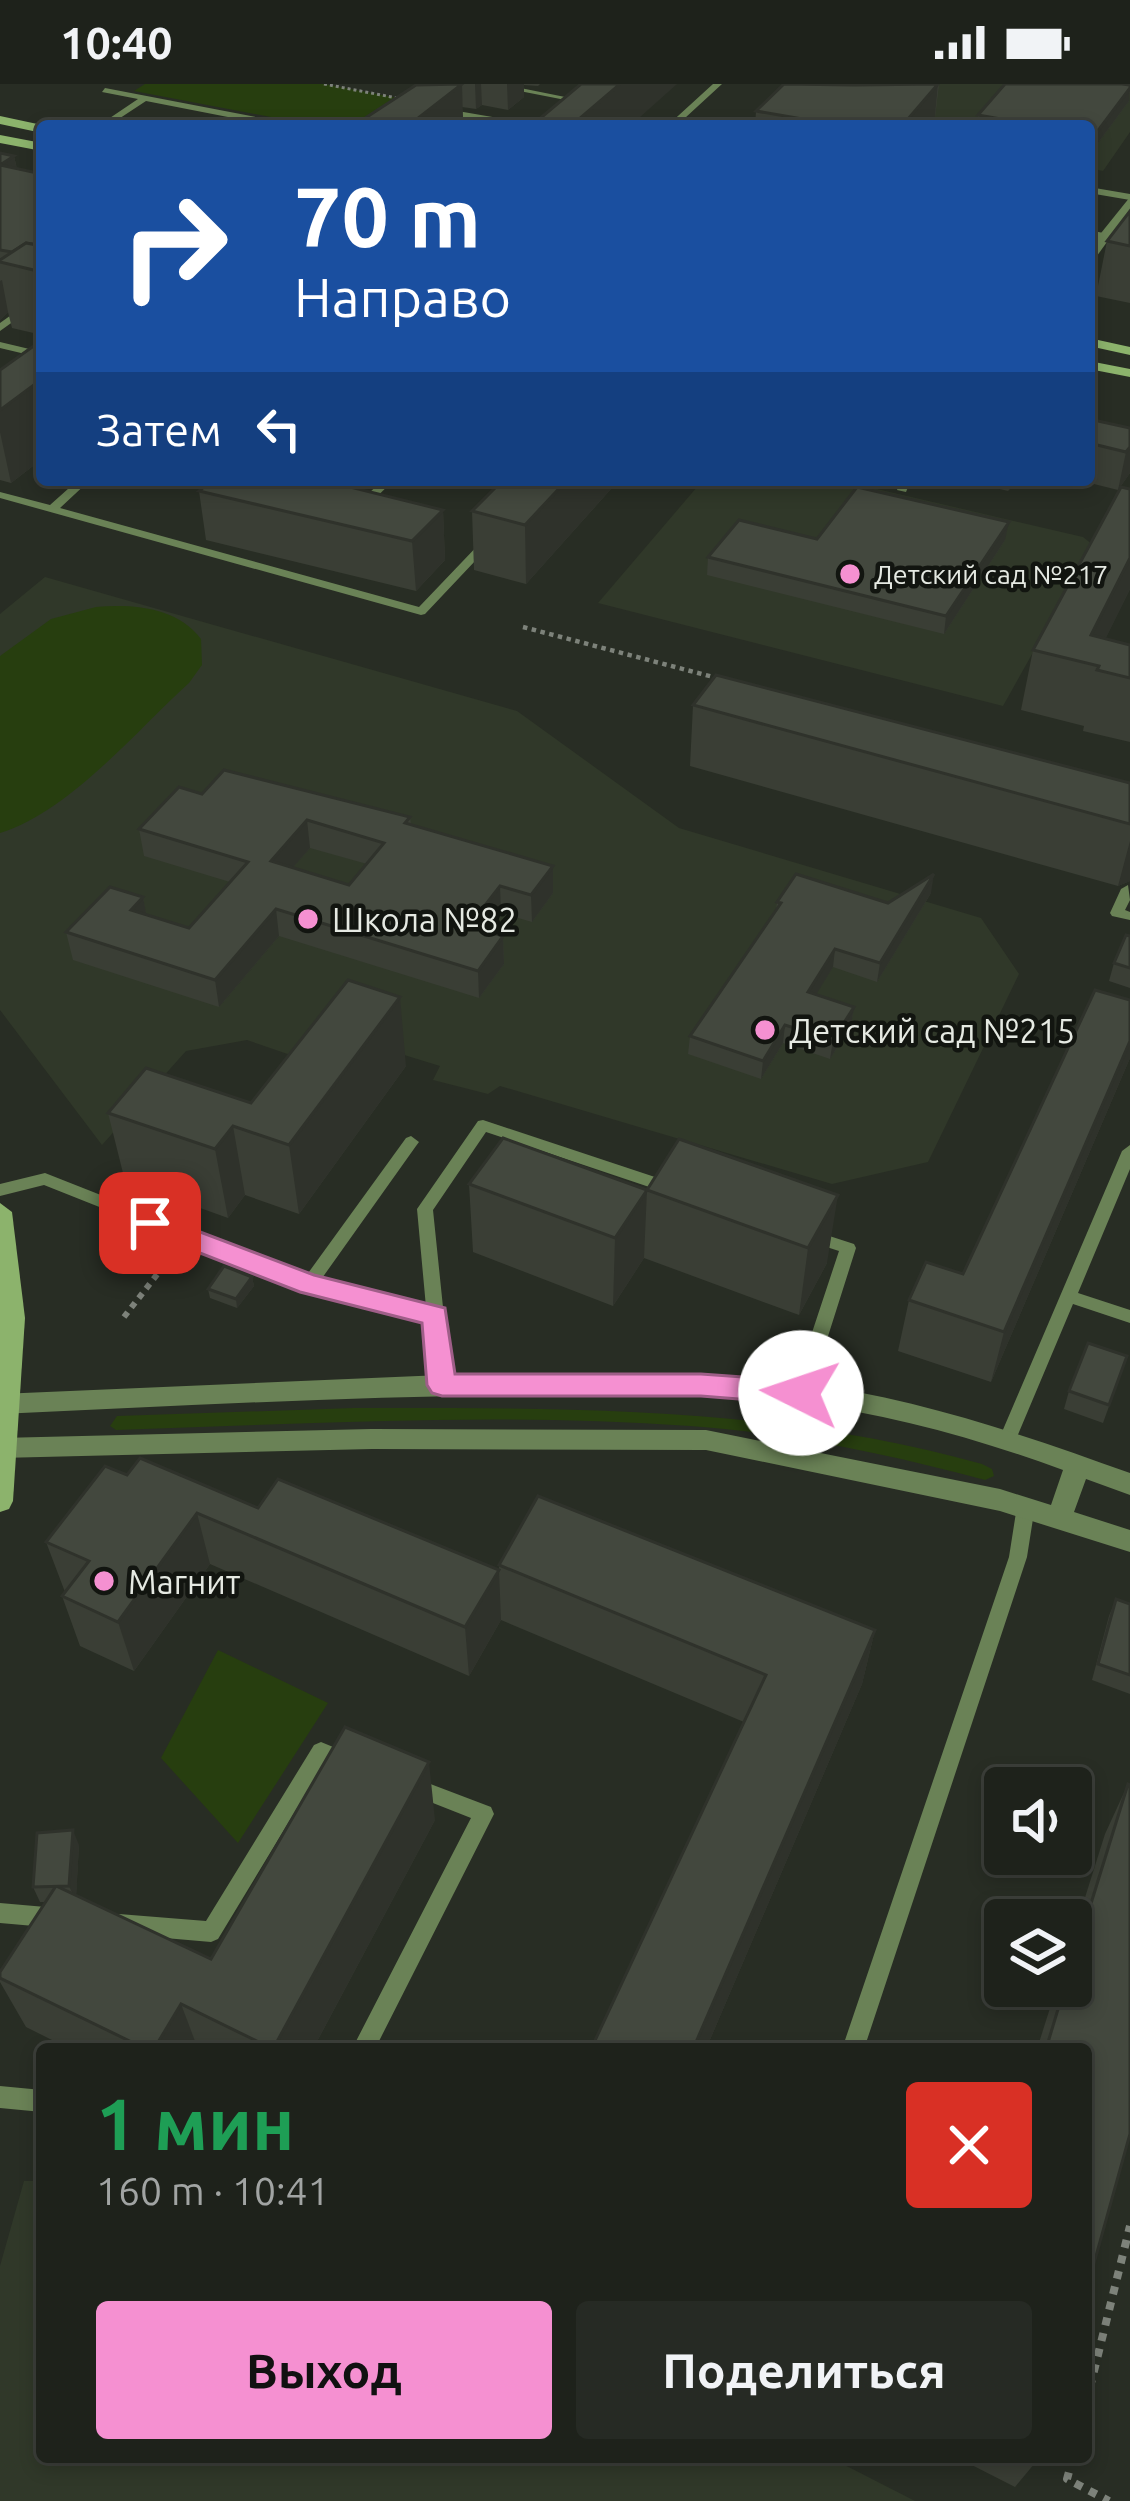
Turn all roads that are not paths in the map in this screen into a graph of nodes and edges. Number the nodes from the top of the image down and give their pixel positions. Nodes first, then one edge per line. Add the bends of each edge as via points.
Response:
1 (115, 84) edge
2 (488, 84) edge
3 (718, 84) edge
4 (597, 93) edge
5 (145, 98) junction
6 (586, 102) junction
7 (435, 110) edge
8 (572, 114) edge
9 (0, 120) edge
10 (111, 120) edge
11 (257, 120) edge
12 (493, 120) edge
13 (678, 120) edge
14 (36, 128) edge
15 (0, 139) edge
16 (36, 146) edge
17 (1095, 191) edge
18 (1130, 199) edge
19 (1101, 232) edge
20 (1130, 232) edge
21 (20, 293) edge
22 (36, 296) edge
23 (36, 301) edge
24 (0, 328) edge
25 (1095, 343) edge
26 (0, 345) edge
27 (1130, 351) edge
28 (36, 354) edge
29 (1095, 365) edge
30 (1130, 373) edge
31 (78, 486) edge
32 (382, 486) edge
33 (0, 495) edge
34 (52, 509) junction
35 (340, 525) edge
36 (499, 529) edge
37 (1128, 889) edge
38 (1130, 916) edge
39 (411, 1142) dead end
40 (1130, 1151) edge
41 (0, 1190) edge
42 (698, 1197) edge
43 (0, 1212) edge
44 (784, 1226) edge
45 (309, 1284) junction
46 (1069, 1296) junction
47 (436, 1316) junction
48 (1130, 1317) edge
49 (442, 1385) junction
50 (801, 1393) junction
51 (4, 1403) edge
52 (1008, 1439) junction
53 (3, 1449) edge
54 (1078, 1465) junction
55 (1130, 1484) edge
56 (0, 1501) edge
57 (1026, 1506) junction
58 (1060, 1516) junction
59 (1130, 1541) edge
60 (0, 1913) edge
61 (366, 2043) edge
62 (855, 2043) edge
63 (0, 2097) edge
64 (36, 2101) edge

1 - 5 lane via 105,90
2 - 6 lane
3 - 13 lane
4 - 6 lane
5 - 10 lane
5 - 11 lane
6 - 8 lane
7 - 12 lane
9 - 14 main road
15 - 16 main road
17 - 18 lane
18 - 19 street
19 - 20 lane
21 - 22 lane
23 - 24 lane
25 - 27 main road
26 - 28 lane
29 - 30 main road
31 - 34 lane
32 - 35 lane
33 - 34 lane
34 - 36 lane via 422,611
37 - 38 lane via 1117,913
39 - 45 lane
40 - 46 lane
41 - 45 lane via 45,1179
42 - 47 lane via 483,1125 425,1208
43 - 51 main road via 10,1285
44 - 50 lane via 848,1248
45 - 47 lane
46 - 48 lane
46 - 52 lane
47 - 49 lane
49 - 50 street
49 - 51 street
50 - 52 street
51 - 53 main road
52 - 54 street
53 - 56 main road
53 - 57 street via 706,1441
54 - 55 street
54 - 58 street
57 - 58 street
57 - 62 lane via 1018,1557
58 - 59 street
60 - 61 lane via 211,1932 321,1751 484,1814
63 - 64 lane

